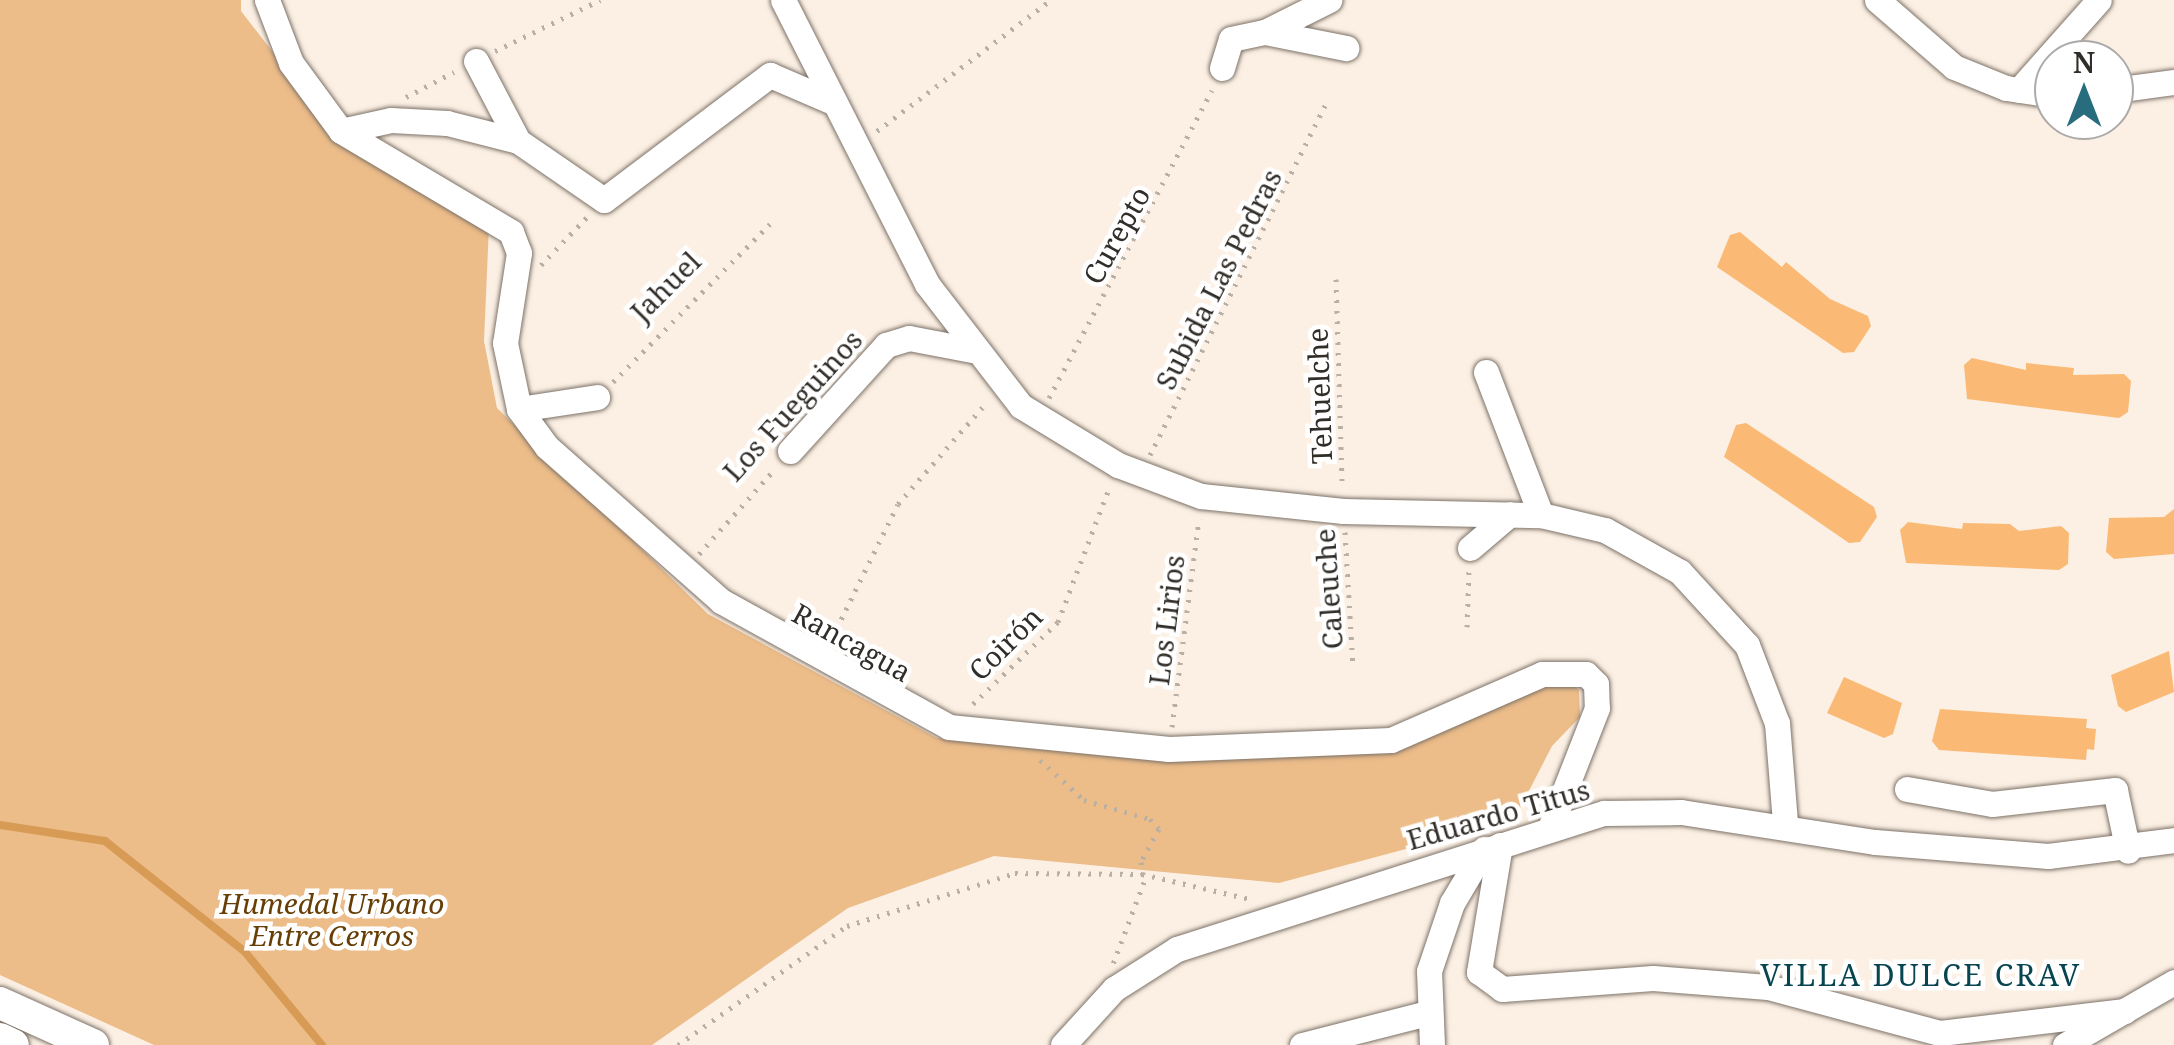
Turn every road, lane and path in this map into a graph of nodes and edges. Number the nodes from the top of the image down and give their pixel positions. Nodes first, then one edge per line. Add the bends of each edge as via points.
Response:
1 (267, 0) edge
2 (783, 0) edge
3 (1051, 0) edge
4 (1329, 0) edge
5 (2098, 0) edge
6 (1889, 5) edge
7 (1265, 32) junction
8 (1346, 48) dead end
9 (476, 60) dead end
10 (1222, 68) joint
11 (2174, 82) edge
12 (2134, 87) edge
13 (2019, 90) junction
14 (2034, 92) edge
15 (1328, 99) dead end
16 (832, 102) junction
17 (341, 131) junction
18 (518, 142) junction
19 (855, 148) junction
20 (604, 200) junction
21 (776, 218) dead end
22 (533, 273) dead end
23 (1336, 279) dead end
24 (972, 350) junction
25 (1486, 372) dead end
26 (1002, 385) junction
27 (597, 397) joint
28 (519, 409) junction
29 (1038, 418) junction
30 (790, 451) joint
31 (1129, 470) junction
32 (1202, 496) junction
33 (1343, 511) junction
34 (1510, 514) junction
35 (1541, 515) junction
36 (1470, 548) joint
37 (683, 572) junction
38 (1467, 627) dead end
39 (820, 661) junction
40 (1353, 665) dead end
41 (949, 727) junction
42 (1169, 749) junction
43 (1031, 754) dead end
44 (1907, 790) dead end
45 (1785, 822) junction
46 (1550, 828) junction
47 (2174, 840) edge
48 (1492, 847) junction
49 (2128, 851) junction
50 (1142, 874) junction
51 (1286, 910) junction
52 (2174, 982) edge
53 (1114, 989) junction
54 (0, 1003) edge
55 (2125, 1011) junction
56 (1428, 1013) junction
57 (0, 1039) edge
58 (13, 1045) edge
59 (94, 1045) edge
60 (678, 1045) edge
61 (1063, 1045) edge
62 (1302, 1045) edge
63 (1432, 1045) edge
64 (2065, 1045) edge

1 - 17 street, Rancagua via 291,64
2 - 16 street
3 - 19 path
4 - 7 street
5 - 13 street
6 - 13 street via 1954,67
7 - 8 street
7 - 10 street via 1230,39
9 - 18 street
10 - 29 path, Curepto
11 - 12 street
13 - 14 street
15 - 31 path, Subida Las Pedras
16 - 19 street
16 - 20 street via 770,75
17 - 18 street via 392,120 447,123
17 - 28 street, Rancagua via 511,232 519,254 505,343
18 - 20 street
19 - 24 street via 927,284
20 - 22 path
21 - 27 path, Jahuel
23 - 33 path, Tehuelche
24 - 26 street
24 - 30 street, Los Fueguinos via 909,338 886,344
25 - 35 street
26 - 29 street
26 - 39 path via 898,504
27 - 28 street
28 - 37 street, Rancagua via 547,447
29 - 31 street
30 - 37 path, Los Fueguinos
31 - 32 street
31 - 41 path, Coirón via 1058,622
32 - 33 street
32 - 42 path, Los Lirios
33 - 34 street
33 - 40 path, Caleuche
34 - 35 street
34 - 36 street
35 - 45 street via 1605,530 1680,572 1747,645 1778,722
36 - 38 path
37 - 39 street, Rancagua
39 - 41 street, Rancagua
41 - 42 street, Rancagua
42 - 46 street, Rancagua via 1391,740 1568,670 1596,684 1597,708
43 - 50 path via 1084,800 1156,824
44 - 49 street via 1992,804 2115,790
45 - 46 street, Eduardo Titus via 1604,813
45 - 49 street, Eduardo Titus via 1875,842 2048,856
46 - 48 street, Eduardo Titus
47 - 49 street, Eduardo Titus
48 - 51 street, Eduardo Titus
48 - 55 street via 1479,972 1502,989 1653,978 1768,987 1940,1033
48 - 56 street via 1452,903 1428,971
50 - 51 path via 1198,882
50 - 53 path via 1113,955
50 - 60 path via 1016,873 848,926
51 - 53 street, Eduardo Titus via 1177,949
52 - 55 street
53 - 61 street, Eduardo Titus
54 - 59 main road
55 - 64 street
56 - 62 street
56 - 63 street
57 - 58 main road

